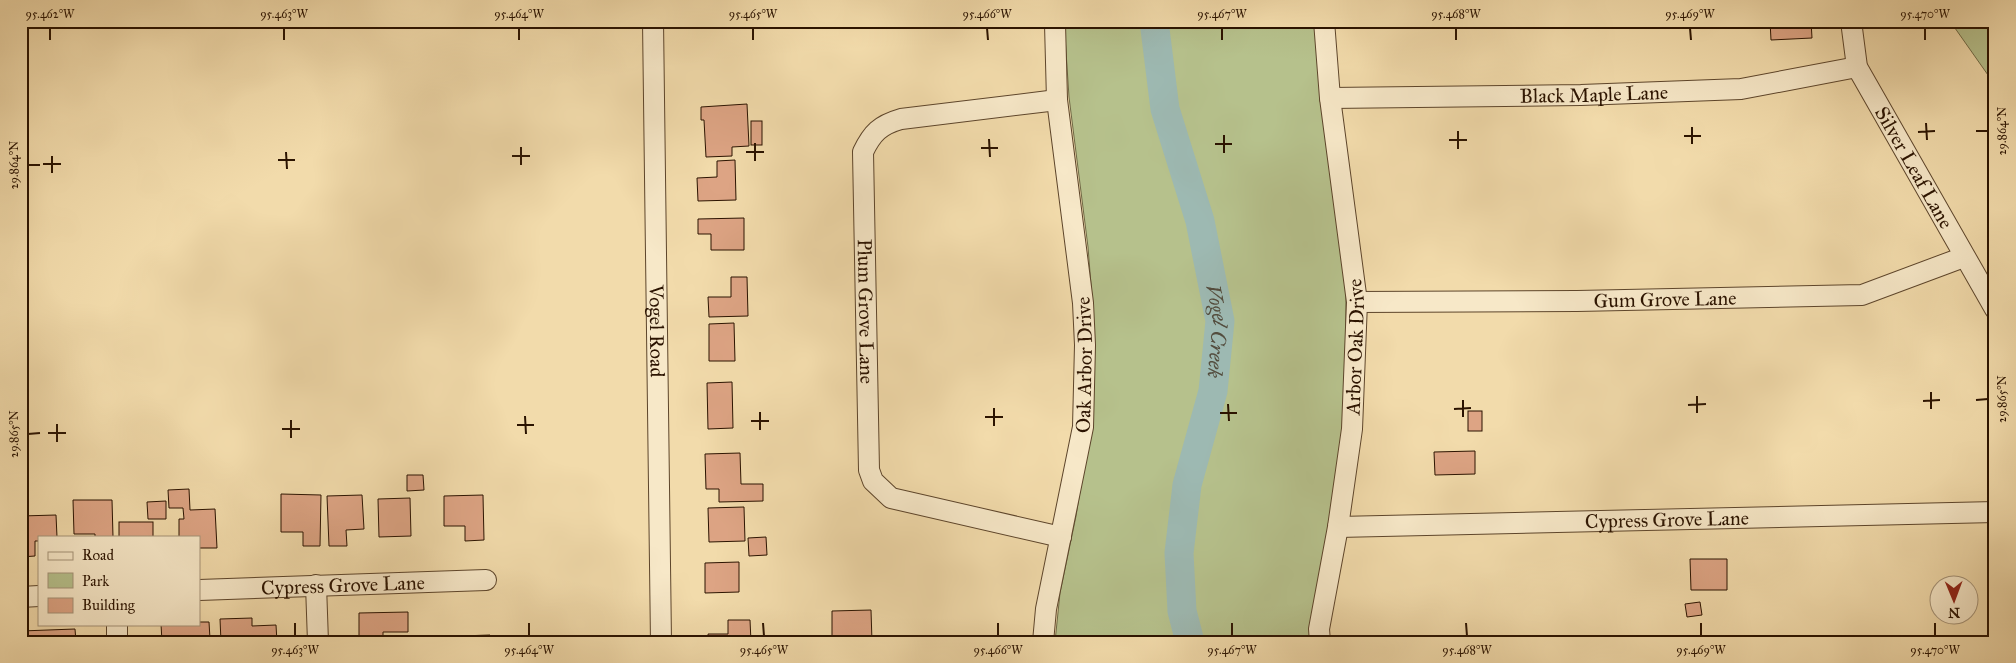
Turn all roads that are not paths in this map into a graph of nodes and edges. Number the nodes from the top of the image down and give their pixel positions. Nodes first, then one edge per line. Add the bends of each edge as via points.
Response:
1 (653, 21) edge
2 (1324, 21) edge
3 (1850, 21) edge
4 (1056, 24) dead end
5 (1857, 67) junction
6 (1330, 98) junction
7 (1056, 100) junction
8 (1964, 256) junction
9 (1357, 302) junction
10 (1995, 309) edge
11 (1995, 512) edge
12 (1338, 527) junction
13 (1061, 537) junction
14 (486, 580) dead end
15 (316, 585) junction
16 (200, 590) edge
17 (38, 596) edge
18 (21, 597) edge
19 (116, 626) edge
20 (117, 642) edge
21 (318, 642) edge
22 (661, 642) edge
23 (1043, 642) edge
24 (1320, 642) edge

1 - 22 street, Vogel Road
2 - 6 street, Arbor Oak Drive
3 - 5 street, Silver Leaf Lane
4 - 7 street, Oak Arbor Drive
5 - 6 street, Black Maple Lane via 1741,89
5 - 8 street, Silver Leaf Lane
6 - 9 street, Arbor Oak Drive
7 - 13 street, Oak Arbor Drive via 1083,303 1085,345 1083,427
7 - 13 street, Plum Grove Lane via 886,123 871,135 863,152 869,470 873,481 891,498
8 - 9 street, Gum Grove Lane via 1862,295
8 - 10 street, Silver Leaf Lane
9 - 12 street, Arbor Oak Drive via 1352,429
11 - 12 street, Cypress Grove Lane
12 - 24 street, Arbor Oak Drive via 1319,629
13 - 23 street, Oak Arbor Drive via 1046,609
14 - 15 street, Cypress Grove Lane
15 - 16 street, Cypress Grove Lane
15 - 21 street
17 - 18 street
19 - 20 street

